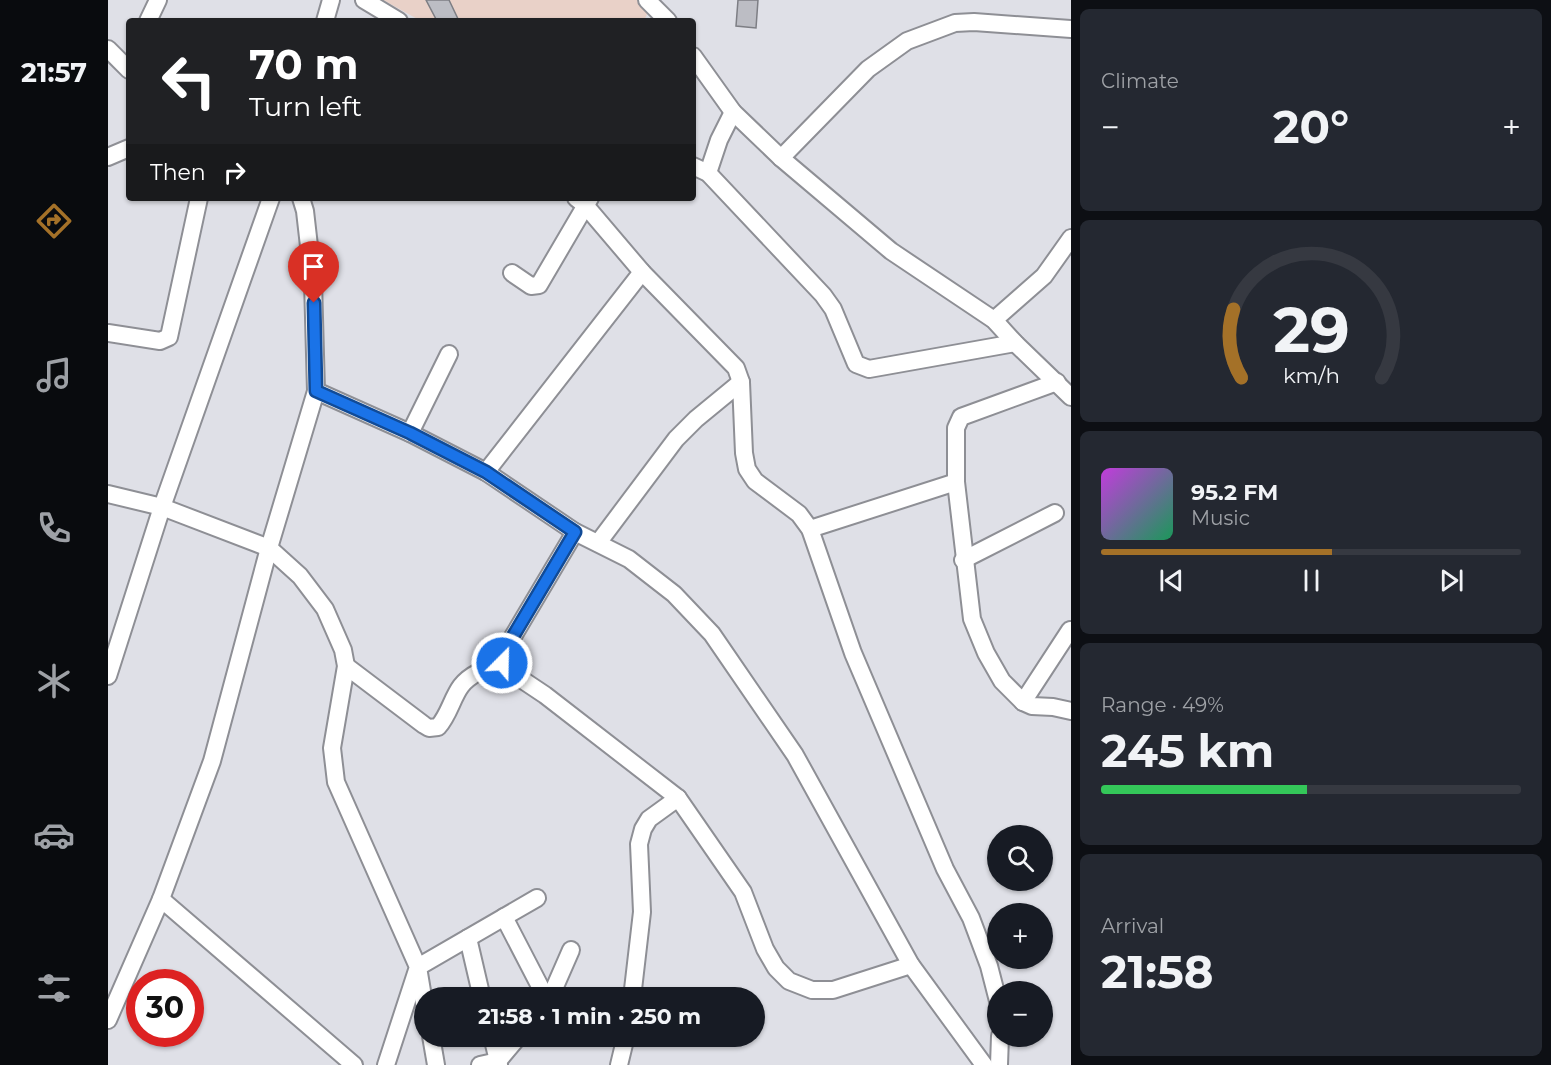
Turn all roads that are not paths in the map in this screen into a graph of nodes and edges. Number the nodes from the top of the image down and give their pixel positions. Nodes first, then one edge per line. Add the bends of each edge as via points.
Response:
1 (158, 0) edge
2 (331, 0) edge
3 (364, 0) edge
4 (647, 0) edge
5 (149, 18) edge
6 (326, 18) edge
7 (394, 18) edge
8 (664, 18) edge
9 (1071, 29) edge
10 (108, 49) edge
11 (696, 60) edge
12 (126, 63) edge
13 (733, 112) junction
14 (126, 149) edge
15 (108, 157) edge
16 (781, 158) junction
17 (701, 170) edge
18 (198, 201) edge
19 (270, 201) edge
20 (302, 201) edge
21 (583, 201) edge
22 (585, 201) edge
23 (1071, 238) edge
24 (642, 272) junction
25 (512, 273) dead end
26 (994, 320) junction
27 (108, 333) edge
28 (1015, 343) junction
29 (449, 354) dead end
30 (741, 382) junction
31 (1057, 382) junction
32 (316, 391) junction
33 (1071, 397) edge
34 (410, 433) junction
35 (486, 472) junction
36 (956, 482) junction
37 (108, 494) edge
38 (162, 507) junction
39 (1055, 513) dead end
40 (810, 529) junction
41 (575, 532) junction
42 (598, 543) junction
43 (269, 548) junction
44 (963, 560) junction
45 (1070, 630) edge
46 (502, 663) junction
47 (346, 666) junction
48 (108, 676) edge
49 (1023, 702) junction
50 (1071, 711) edge
51 (678, 798) junction
52 (537, 898) dead end
53 (161, 899) junction
54 (504, 917) junction
55 (468, 938) junction
56 (571, 950) dead end
57 (911, 965) junction
58 (418, 967) junction
59 (993, 981) edge
60 (421, 987) edge
61 (479, 987) edge
62 (542, 987) edge
63 (553, 987) edge
64 (633, 987) edge
65 (108, 1020) edge
66 (433, 1047) edge
67 (495, 1047) edge
68 (511, 1047) edge
69 (623, 1047) edge
70 (1000, 1047) edge
71 (499, 1063) edge
72 (354, 1065) edge
73 (386, 1065) edge
74 (436, 1065) edge
75 (480, 1065) edge
76 (619, 1065) edge
77 (984, 1065) edge
78 (999, 1065) edge

1 - 5 street
2 - 6 street
3 - 7 street
4 - 8 street
9 - 16 street via 955,23 907,41 868,69
10 - 12 street
11 - 13 street
13 - 16 street
13 - 17 street
14 - 15 street
16 - 26 street via 891,251
17 - 28 street via 823,295 856,364 862,368
18 - 27 street via 169,337 160,341
19 - 38 street
20 - 32 street via 313,281
21 - 25 street via 538,285 531,286
22 - 24 street
23 - 26 street via 1044,276
24 - 30 street via 736,368
24 - 35 street
26 - 28 street
28 - 31 street
29 - 34 street
30 - 40 street via 747,469 755,481 799,514
30 - 42 street via 676,439
31 - 33 street
31 - 36 street via 960,417 956,428
32 - 34 street
32 - 43 street
34 - 35 street
35 - 41 street
36 - 40 street
36 - 44 street
37 - 38 street
38 - 43 street
38 - 48 street
39 - 44 street
40 - 59 street via 853,653 945,869 971,918
41 - 42 street
41 - 46 street via 502,655
42 - 57 street via 629,559 674,594 712,634 795,755
43 - 47 street via 300,576 325,609
43 - 53 street via 212,761
44 - 49 street via 972,619 986,653 1002,681
45 - 49 street
46 - 47 street via 468,679 443,721 434,728 424,725
46 - 51 street
47 - 58 street via 332,748 336,782
49 - 50 street
51 - 57 street via 743,892 765,949 789,981 812,990 833,990
51 - 64 street via 649,819 639,844 642,912
52 - 54 street
53 - 65 street
53 - 72 street
54 - 55 street
54 - 62 street
55 - 58 street
55 - 61 street
56 - 63 street
57 - 77 street
58 - 60 street
58 - 73 street
66 - 74 street
67 - 71 street
68 - 71 street
69 - 76 street
70 - 78 street
71 - 75 street

